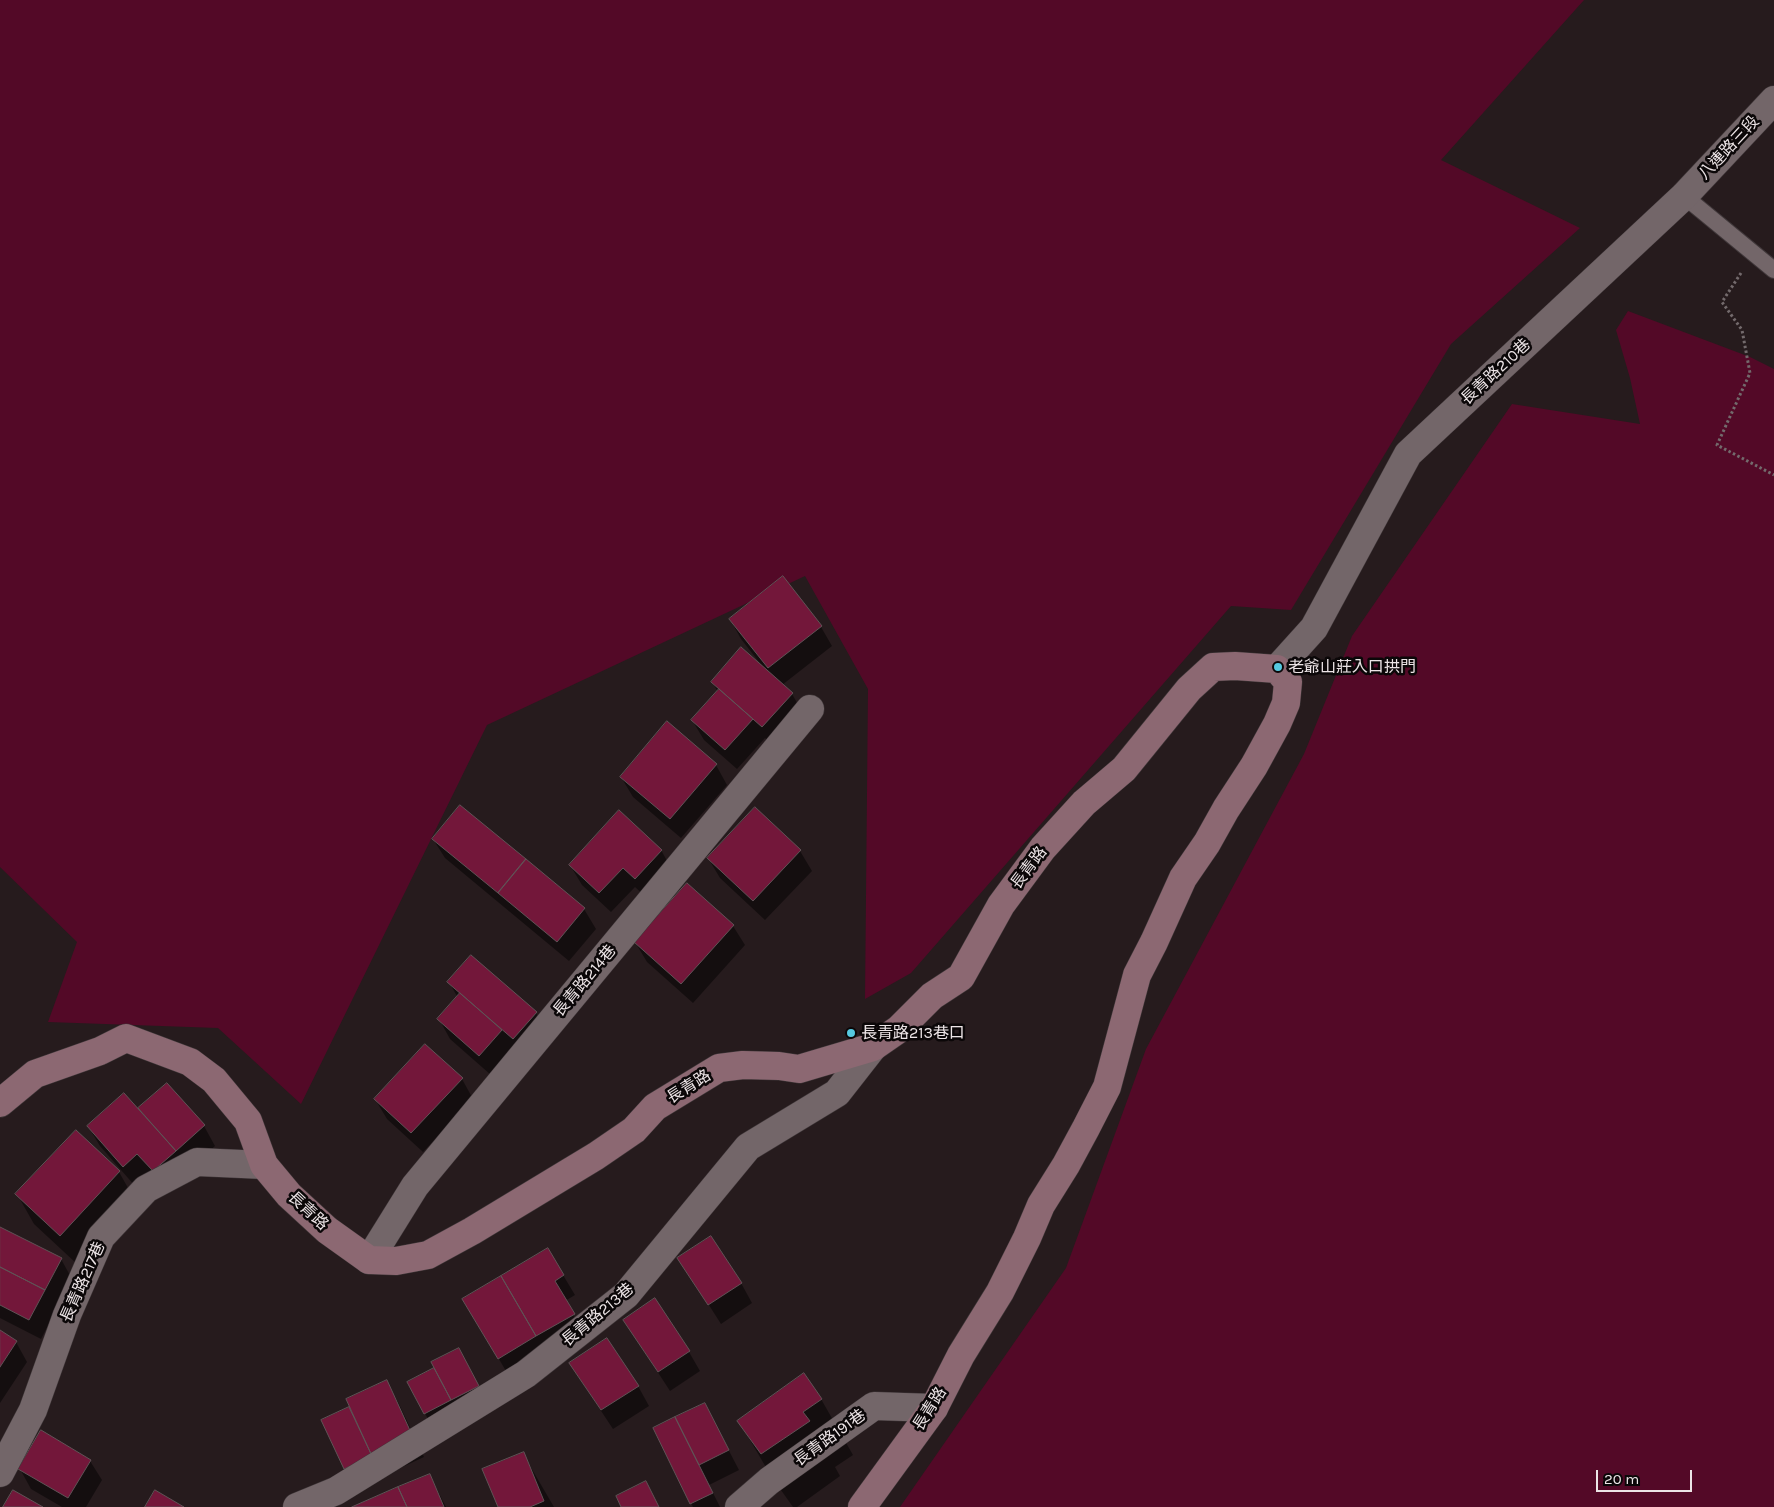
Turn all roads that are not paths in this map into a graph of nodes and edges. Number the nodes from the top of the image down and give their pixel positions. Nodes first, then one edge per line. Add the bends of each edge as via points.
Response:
1 (1774, 100) edge
2 (1684, 196) junction
3 (1774, 270) edge
4 (1277, 670) junction
5 (810, 709) dead end
6 (873, 1047) junction
7 (0, 1103) edge
8 (264, 1164) junction
9 (370, 1260) junction
10 (934, 1408) junction
11 (0, 1473) edge
12 (298, 1507) edge
13 (740, 1507) edge
14 (862, 1507) edge

1 - 2 street, 八連路三段
2 - 3 lane
2 - 4 street, 長青路210巷 via 1408,454 1314,628
4 - 6 street, 長青路 via 1213,667 1189,688 1124,769 1084,803 1043,848 1001,905 961,977 932,996 899,1029
4 - 10 street, 長青路 via 1288,682 1286,703 1277,724 1183,878 1137,975 1107,1087 1041,1205 1000,1292 961,1355
5 - 9 street, 長青路214巷 via 415,1186
6 - 9 street, 長青路 via 800,1069 743,1065 719,1068 655,1107 634,1130 596,1156 472,1231 428,1255 396,1261
6 - 12 street, 長青路213巷 via 837,1093 748,1147 626,1296 526,1374 336,1491
7 - 8 street, 長青路 via 34,1074 100,1051 126,1038 190,1062 214,1080 248,1121
8 - 9 street, 長青路 via 289,1195 315,1219
8 - 11 street, 長青路217巷 via 197,1162 146,1190 101,1237 67,1315 33,1410
10 - 13 street, 長青路191巷 via 874,1406 769,1482
10 - 14 street, 長青路

